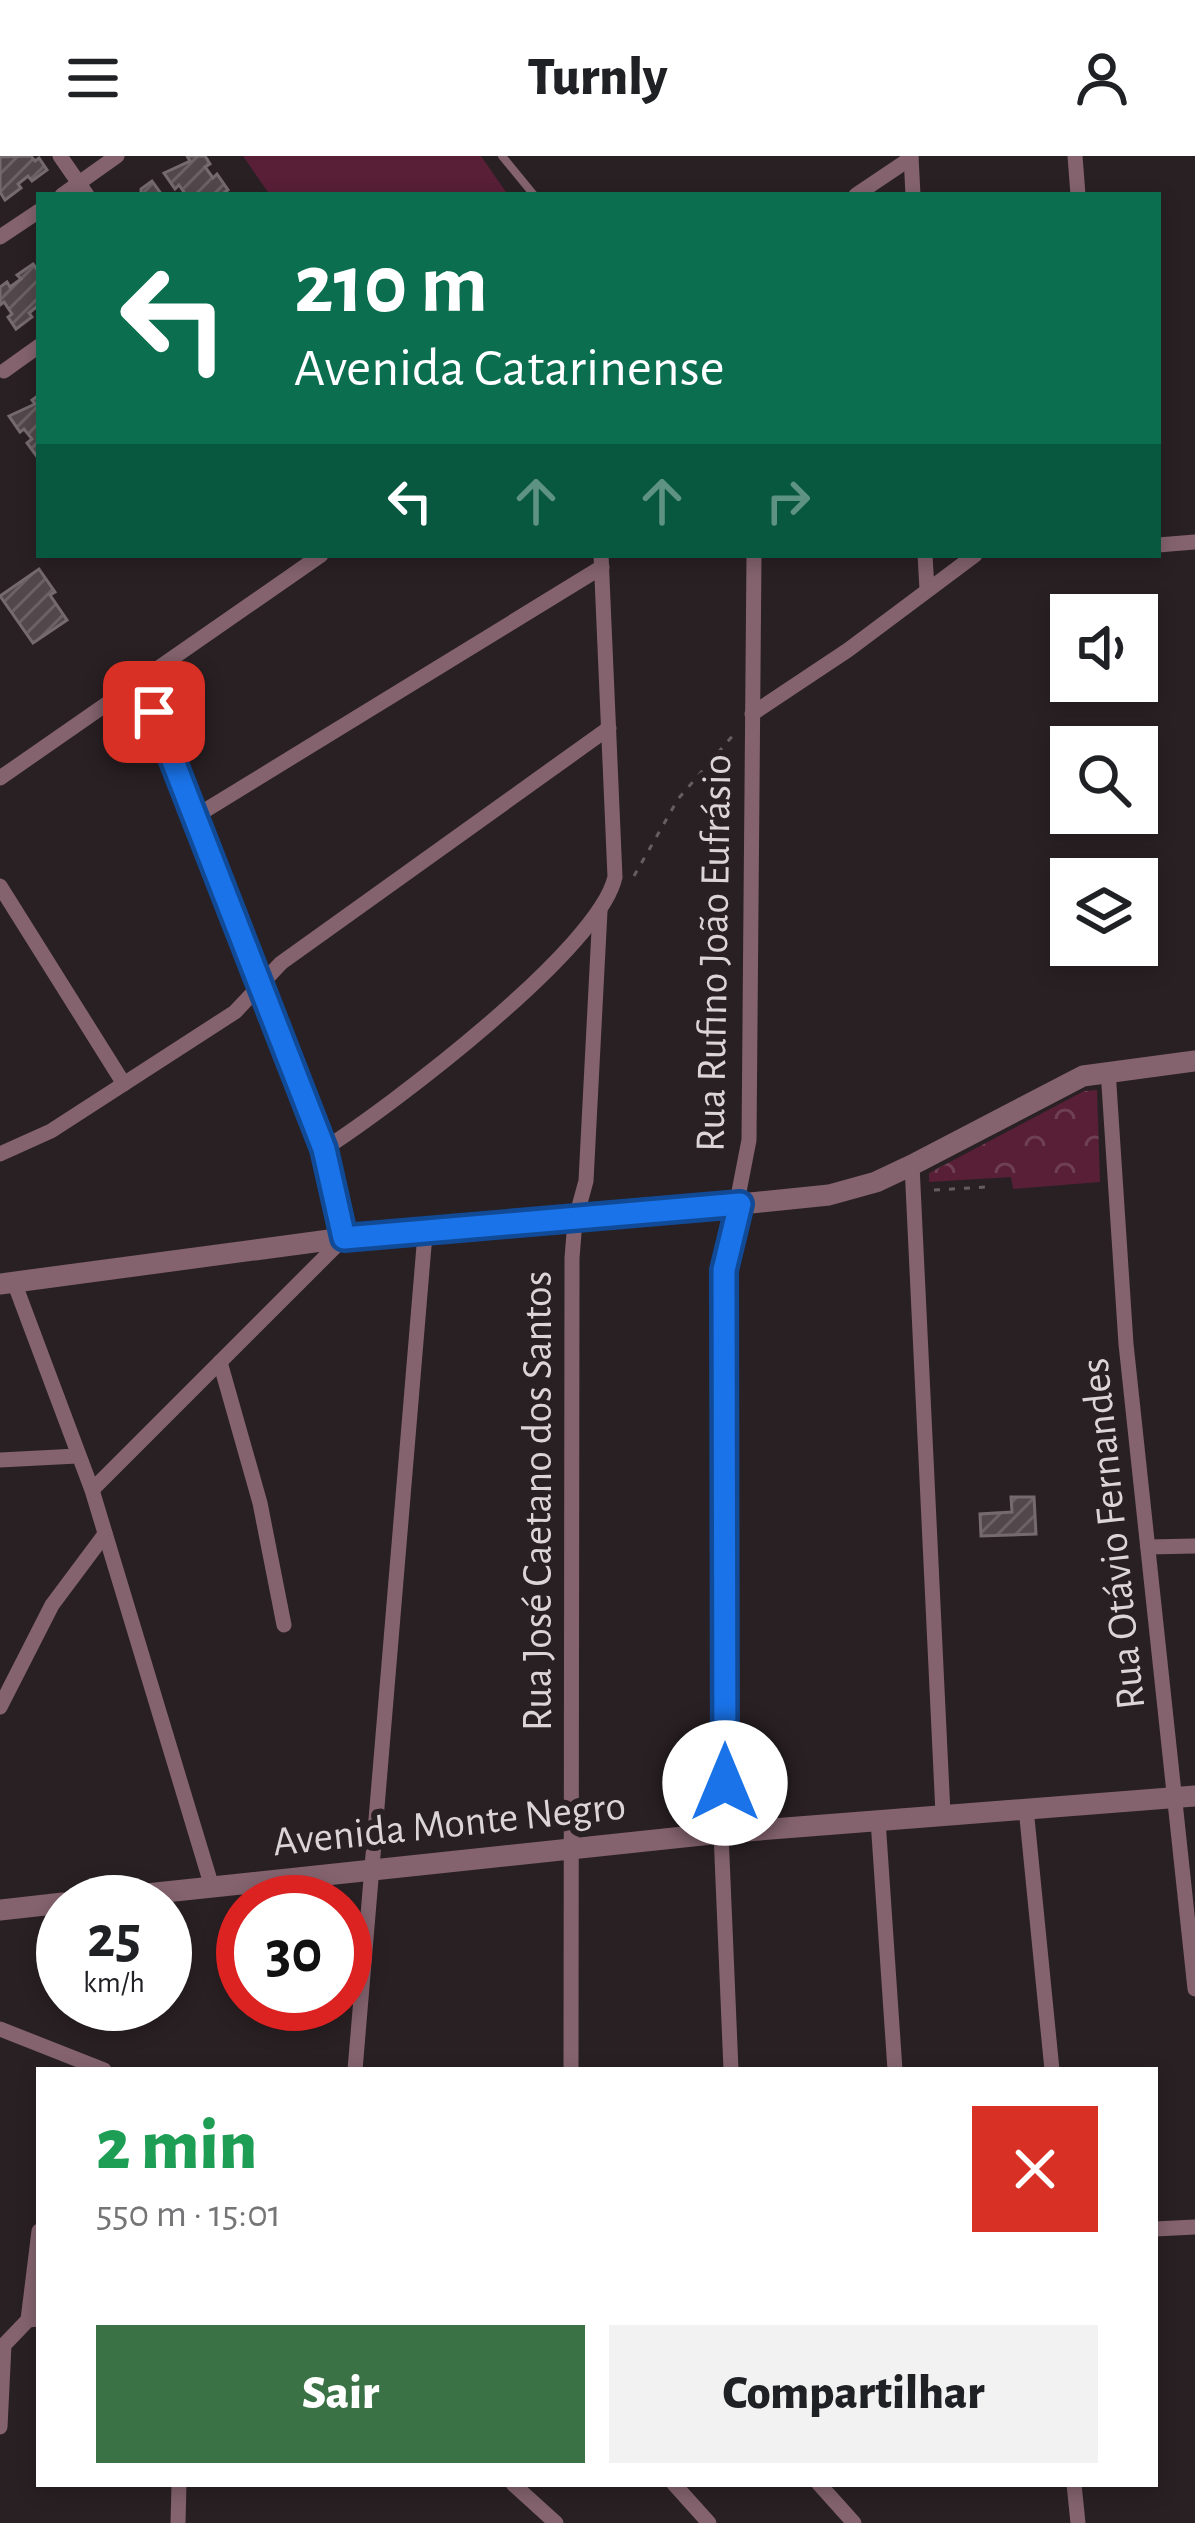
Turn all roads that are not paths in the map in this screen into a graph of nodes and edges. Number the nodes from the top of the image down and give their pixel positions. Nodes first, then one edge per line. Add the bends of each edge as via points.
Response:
1 (61, 156) edge
2 (117, 156) edge
3 (502, 156) edge
4 (1076, 156) edge
5 (911, 157) edge
6 (83, 189) edge
7 (532, 192) edge
8 (860, 192) edge
9 (913, 192) edge
10 (1078, 192) edge
11 (36, 213) edge
12 (0, 237) edge
13 (36, 348) edge
14 (4, 371) dead end
15 (1195, 542) edge
16 (1161, 545) edge
17 (317, 558) edge
18 (754, 558) edge
19 (926, 558) edge
20 (971, 558) edge
21 (602, 561) edge
22 (926, 589) junction
23 (141, 677) junction
24 (752, 714) junction
25 (609, 728) junction
26 (0, 778) edge
27 (196, 816) junction
28 (0, 886) edge
29 (601, 911) junction
30 (261, 985) junction
31 (1195, 1061) edge
32 (1108, 1070) junction
33 (124, 1084) junction
34 (324, 1149) junction
35 (0, 1154) edge
36 (912, 1166) junction
37 (740, 1204) junction
38 (574, 1221) junction
39 (425, 1234) junction
40 (344, 1238) junction
41 (7, 1283) edge
42 (220, 1362) junction
43 (77, 1456) junction
44 (0, 1460) edge
45 (92, 1490) junction
46 (105, 1534) junction
47 (1195, 1546) edge
48 (1148, 1547) junction
49 (284, 1625) dead end
50 (0, 1707) edge
51 (1185, 1796) edge
52 (1025, 1808) junction
53 (943, 1814) junction
54 (878, 1820) junction
55 (721, 1833) junction
56 (570, 1849) junction
57 (374, 1869) junction
58 (212, 1887) junction
59 (192, 1889) edge
60 (36, 1906) edge
61 (0, 1910) edge
62 (1195, 1989) edge
63 (0, 2029) edge
64 (96, 2067) edge
65 (356, 2067) edge
66 (571, 2067) edge
67 (731, 2067) edge
68 (895, 2067) edge
69 (1052, 2067) edge
70 (1195, 2227) edge
71 (1158, 2229) edge
72 (36, 2254) edge
73 (27, 2323) edge
74 (0, 2427) edge
75 (179, 2487) edge
76 (516, 2487) edge
77 (677, 2487) edge
78 (822, 2487) edge
79 (1074, 2487) edge
80 (178, 2523) edge
81 (556, 2523) edge
82 (710, 2523) edge
83 (854, 2523) edge
84 (1078, 2523) edge

1 - 6 street
2 - 6 street
3 - 7 lane
4 - 10 street
5 - 8 street
5 - 9 street
11 - 12 street
13 - 14 street
15 - 16 street
17 - 23 street
18 - 24 street, Rua Rufino João Eufrásio
19 - 22 street
20 - 22 street
21 - 25 street
21 - 27 street
22 - 24 street
23 - 26 street
23 - 27 street
24 - 37 street, Rua Rufino João Eufrásio via 749,1140
25 - 29 street via 612,890
25 - 30 street
27 - 30 street
28 - 33 street
29 - 34 street via 443,1064
29 - 38 street, Rua José Caetano dos Santos via 586,1181
30 - 33 street via 235,1012
30 - 34 street
31 - 32 street
32 - 36 street
32 - 48 street, Rua Otávio Fernandes
33 - 35 street
34 - 40 street
36 - 37 street via 853,1190
36 - 53 street
37 - 38 street
37 - 55 street, Rua Rufino João Eufrásio via 724,1270
38 - 39 street
38 - 56 street, Rua José Caetano dos Santos
39 - 40 street
39 - 57 street
40 - 41 street
40 - 42 street
41 - 43 street
42 - 45 street
42 - 49 street
43 - 44 street
43 - 45 street
45 - 46 street
46 - 50 street via 52,1605
46 - 58 street
47 - 48 street
48 - 51 street, Rua Otávio Fernandes
51 - 52 street, Avenida Monte Negro
51 - 62 street, Rua Otávio Fernandes
52 - 53 street, Avenida Monte Negro
52 - 69 street
53 - 54 street, Avenida Monte Negro
54 - 55 street, Avenida Monte Negro
54 - 68 street
55 - 56 street, Avenida Monte Negro
55 - 67 street, Rua Rufino João Eufrásio
56 - 57 street, Avenida Monte Negro
56 - 66 street, Rua José Caetano dos Santos
57 - 58 street, Avenida Monte Negro
57 - 65 street
58 - 59 street, Avenida Monte Negro
60 - 61 street, Avenida Monte Negro
63 - 64 street
70 - 71 street
72 - 73 street
73 - 74 street via 4,2345
75 - 80 street
76 - 81 street
77 - 82 street
78 - 83 street
79 - 84 street

